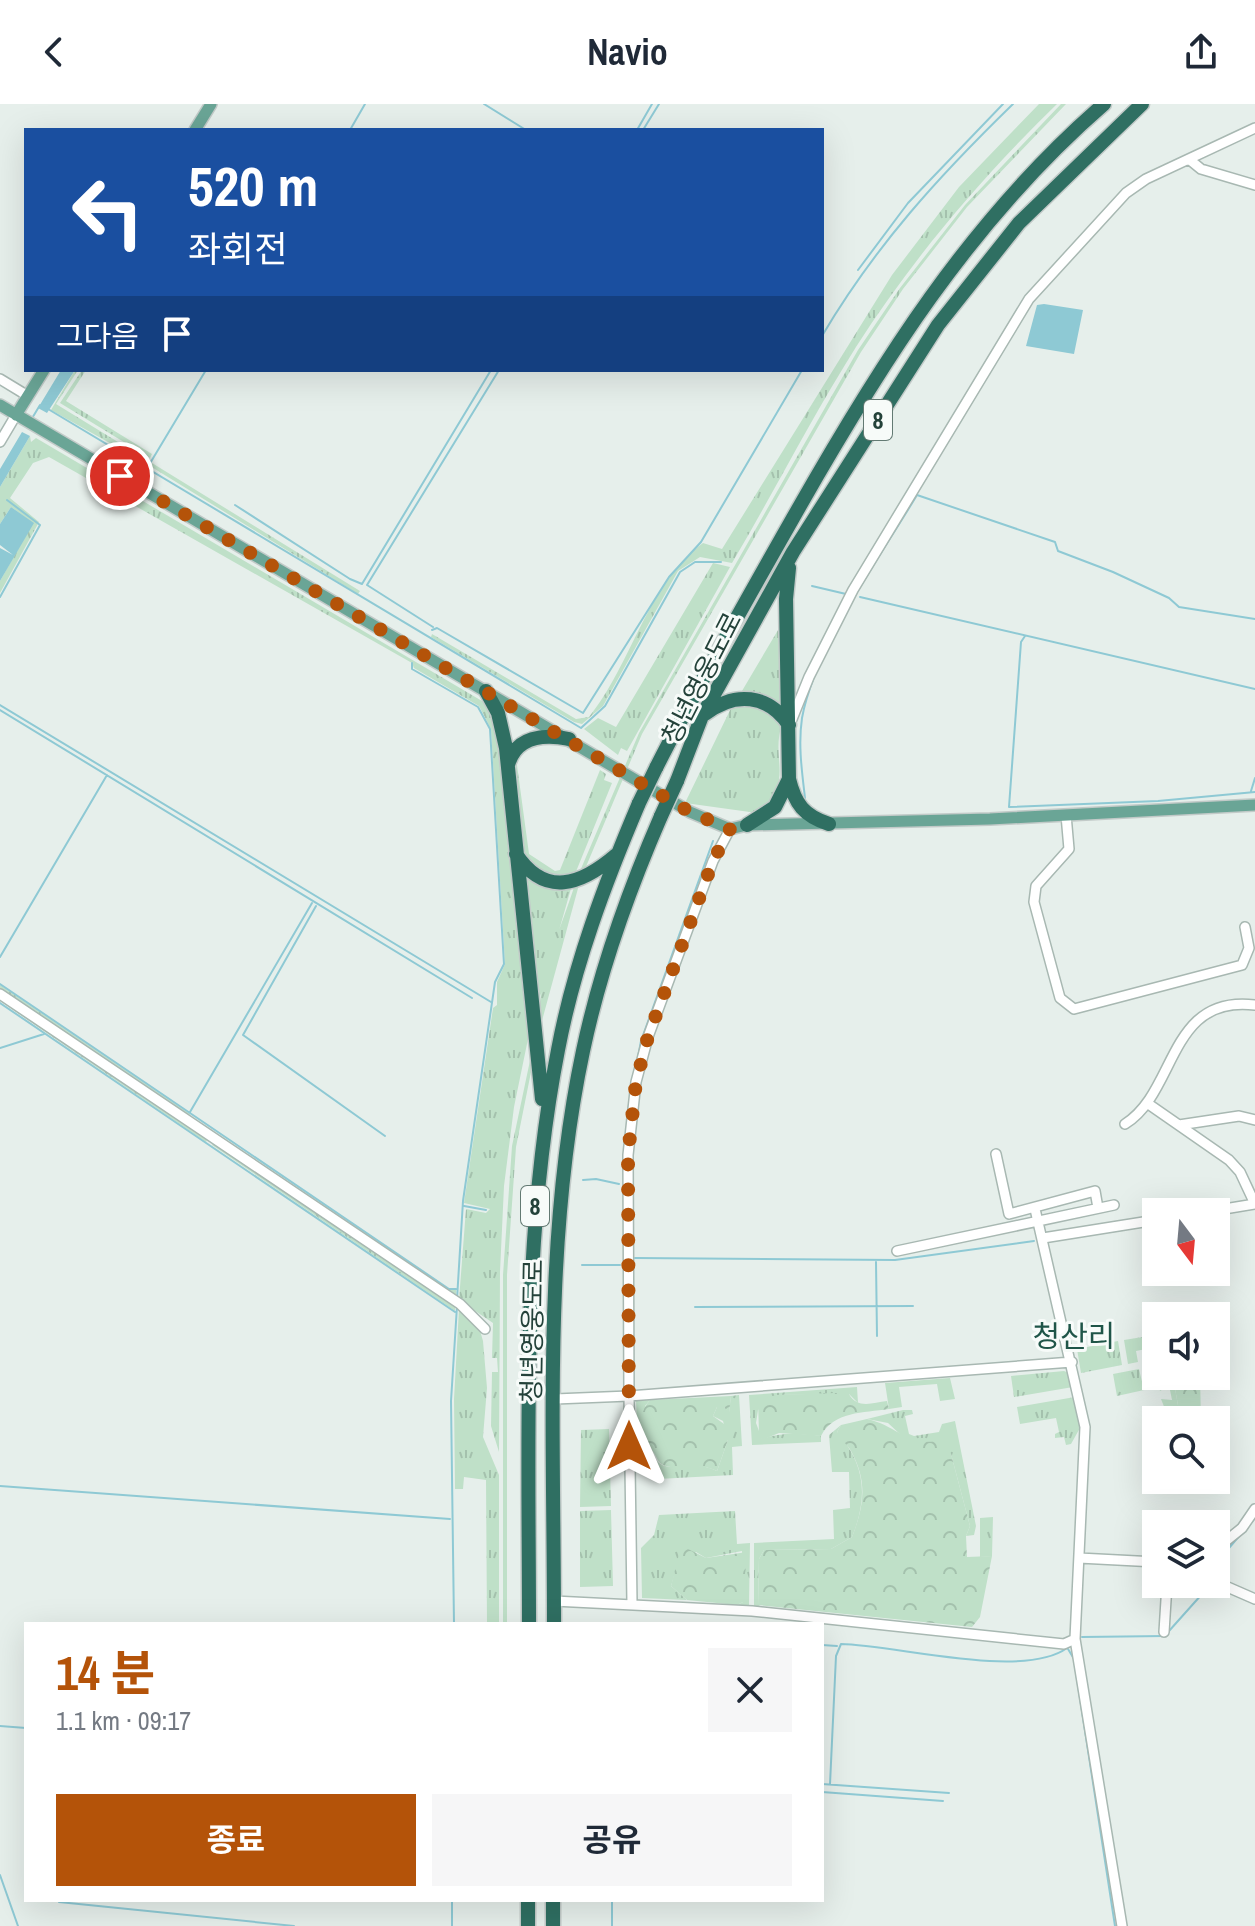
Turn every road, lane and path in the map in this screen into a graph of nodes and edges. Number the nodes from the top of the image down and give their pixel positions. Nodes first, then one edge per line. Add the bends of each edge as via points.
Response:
1 (211, 104) edge
2 (1104, 104) edge
3 (1142, 104) edge
4 (196, 128) edge
5 (1255, 128) edge
6 (1190, 160) junction
7 (1255, 185) edge
8 (43, 372) edge
9 (0, 379) edge
10 (28, 396) junction
11 (0, 405) edge
12 (19, 417) junction
13 (0, 442) edge
14 (793, 552) junction
15 (486, 691) junction
16 (702, 716) junction
17 (790, 726) junction
18 (569, 739) junction
19 (507, 769) junction
20 (789, 779) junction
21 (1255, 805) edge
22 (1066, 815) junction
23 (829, 824) junction
24 (747, 825) junction
25 (730, 829) junction
26 (516, 853) junction
27 (617, 854) junction
28 (1245, 927) dead end
29 (0, 994) edge
30 (1255, 1005) edge
31 (1147, 1103) junction
32 (1255, 1120) edge
33 (1125, 1124) dead end
34 (1179, 1125) junction
35 (996, 1154) dead end
36 (541, 1155) junction
37 (1255, 1204) edge
38 (1114, 1205) dead end
39 (1098, 1208) junction
40 (1230, 1208) edge
41 (1035, 1209) junction
42 (1038, 1222) junction
43 (1142, 1222) edge
44 (1043, 1238) junction
45 (897, 1251) dead end
46 (485, 1329) dead end
47 (1072, 1362) junction
48 (629, 1396) junction
49 (555, 1399) junction
50 (1255, 1509) edge
51 (1230, 1538) edge
52 (1079, 1558) junction
53 (1142, 1561) edge
54 (1230, 1588) edge
55 (1166, 1598) edge
56 (1255, 1599) edge
57 (554, 1601) junction
58 (632, 1603) junction
59 (529, 1622) edge
60 (554, 1622) edge
61 (1164, 1632) dead end
62 (1075, 1639) junction
63 (528, 1902) edge
64 (553, 1902) edge
65 (528, 1926) edge
66 (553, 1926) edge
67 (1122, 1926) edge

1 - 4 main road
2 - 27 highway, 청년영웅도로 / 8, bridge via 1000,206 918,311 718,649
3 - 14 highway, 청년영웅도로 / 8 via 1065,175 978,272 903,378
5 - 6 street
6 - 7 street via 1201,169
6 - 17 street via 1126,193 1029,299 850,595
8 - 10 main road
9 - 10 street
10 - 12 main road
11 - 12 main road
12 - 13 street
12 - 15 main road
14 - 16 highway, 청년영웅도로 / 8
14 - 17 highway via 786,599
15 - 18 main road
15 - 19 highway via 502,727
16 - 17 highway via 745,697 772,706
16 - 49 highway, 청년영웅도로 / 8, bridge via 622,911 582,1053 559,1217
17 - 20 highway
18 - 19 highway via 544,736 527,741 511,755
18 - 25 main road via 690,812
19 - 26 highway
20 - 23 highway via 803,811
20 - 24 highway via 775,807
21 - 22 main road
22 - 23 main road
22 - 28 street via 1069,849 1036,886 1034,902 1060,998 1074,1009 1242,965 1249,948
23 - 24 main road
24 - 25 main road
25 - 48 street via 713,861 636,1082 628,1155
26 - 27 highway via 530,872 554,883 589,875
26 - 36 highway via 542,1083
27 - 36 highway, 청년영웅도로 / 8 via 569,999
29 - 46 street via 460,1304
30 - 31 street via 1228,1005 1196,1023 1177,1044
31 - 33 street
31 - 34 street
32 - 34 street via 1239,1116
34 - 37 street via 1229,1160
35 - 41 street via 1009,1214
36 - 59 highway, 청년영웅도로 / 8 via 530,1308
37 - 40 street
38 - 39 street
39 - 41 street via 1095,1191
39 - 42 street
41 - 42 street
42 - 44 street
42 - 45 street
43 - 44 street
44 - 47 street
47 - 48 street
47 - 52 street via 1085,1427
48 - 49 street
48 - 58 street
49 - 57 highway, 청년영웅도로 / 8
50 - 51 street
52 - 53 street
52 - 62 street
54 - 56 street
55 - 61 street
57 - 58 street
57 - 60 highway, 청년영웅도로 / 8
58 - 62 street via 1064,1644
62 - 67 street
63 - 65 highway
64 - 66 highway

